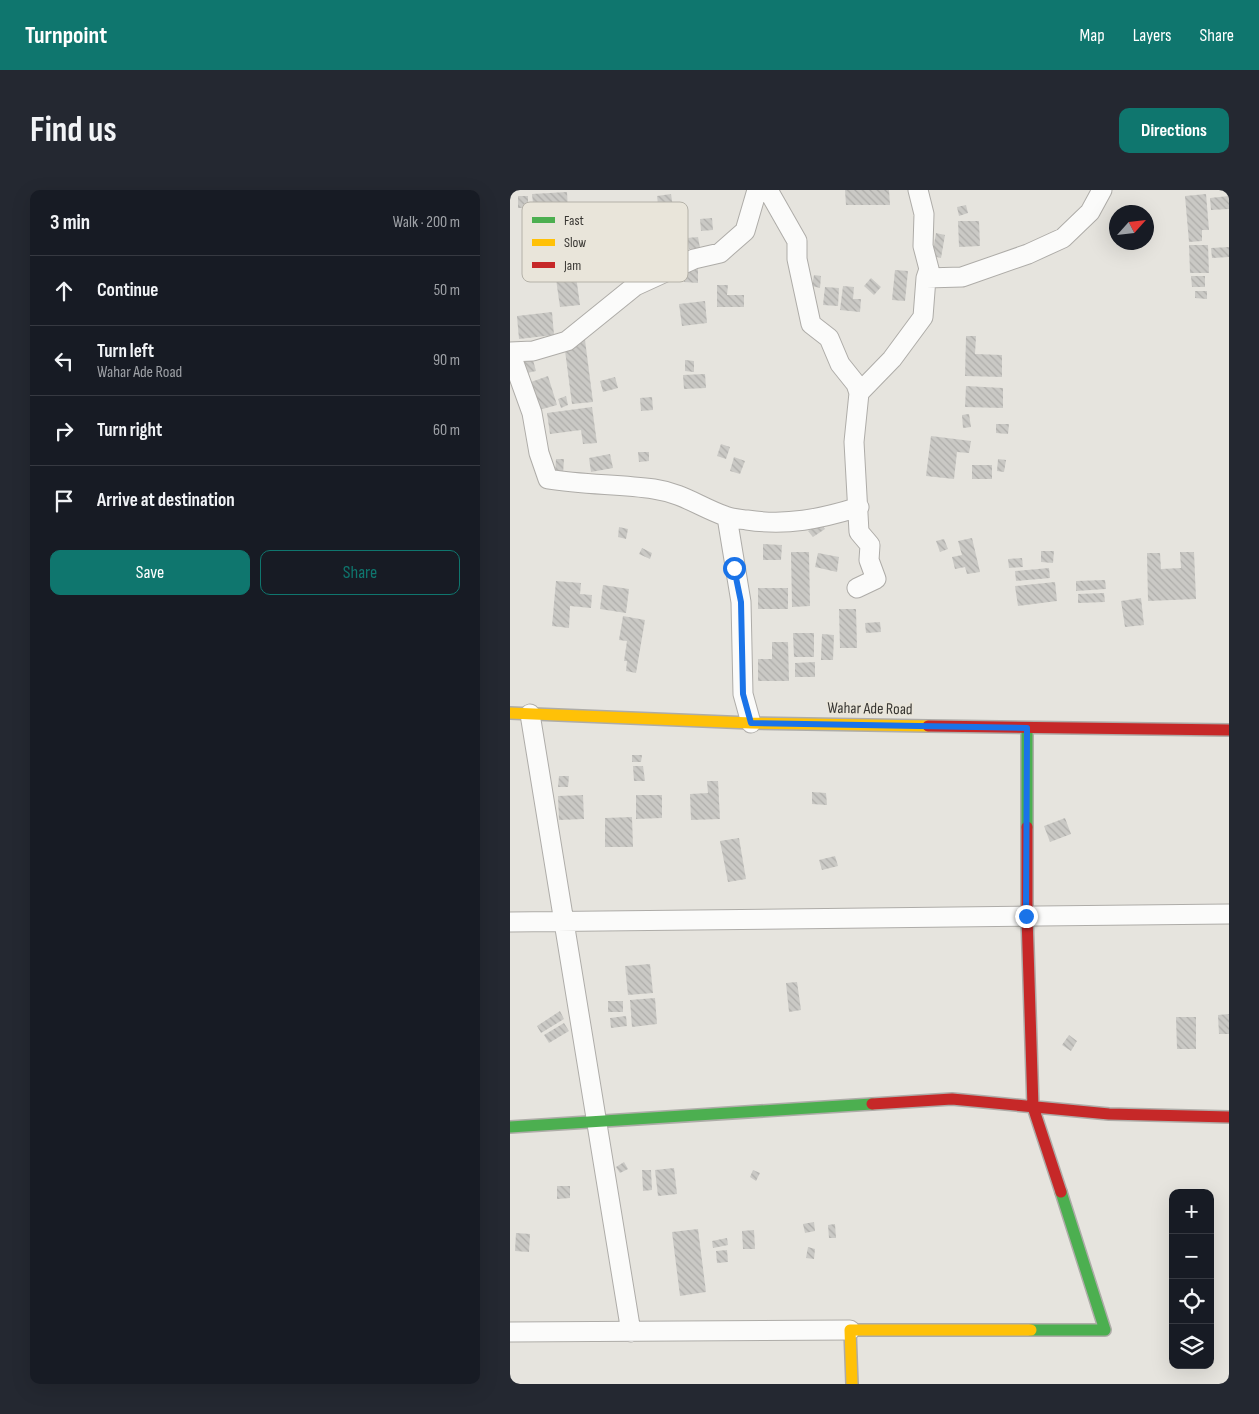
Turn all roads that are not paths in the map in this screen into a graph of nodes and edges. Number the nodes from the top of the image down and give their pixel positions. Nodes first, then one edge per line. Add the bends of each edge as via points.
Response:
1 (757, 190) edge
2 (768, 190) edge
3 (918, 190) edge
4 (1102, 190) edge
5 (688, 261) edge
6 (926, 278) junction
7 (643, 282) edge
8 (510, 352) edge
9 (859, 393) junction
10 (859, 507) junction
11 (727, 517) junction
12 (857, 588) dead end
13 (510, 713) edge
14 (530, 714) junction
15 (751, 723) junction
16 (1027, 728) junction
17 (1229, 730) edge
18 (1229, 914) edge
19 (1026, 916) junction
20 (564, 921) junction
21 (510, 922) edge
22 (1033, 1107) junction
23 (1229, 1117) edge
24 (596, 1121) junction
25 (510, 1127) edge
26 (850, 1330) junction
27 (510, 1332) edge
28 (631, 1332) junction
29 (852, 1384) edge

1 - 5 street via 744,231 720,253
2 - 9 street via 797,241 797,259 811,324 829,338 840,364
3 - 6 street via 924,214 923,246 929,269
4 - 6 street via 1090,212 1064,238 962,277
6 - 9 street via 923,317 892,359
7 - 8 street via 567,341 540,349
8 - 11 street via 532,413 539,453 548,479 655,489 686,496
9 - 10 street via 854,442
10 - 11 street via 789,524
10 - 12 street via 859,532 870,545 869,560 876,579
11 - 15 street via 741,602 743,694
13 - 14 street, Wahar Ade Road
14 - 15 street, Wahar Ade Road
14 - 20 street
15 - 16 street, Wahar Ade Road
16 - 17 street, Wahar Ade Road
16 - 19 street
18 - 19 street
19 - 20 street
19 - 22 street
20 - 21 street
20 - 24 street
22 - 23 street via 1109,1114
22 - 24 street via 952,1099
22 - 26 street via 1105,1330
24 - 25 street
24 - 28 street
26 - 28 street
26 - 29 street
27 - 28 street

